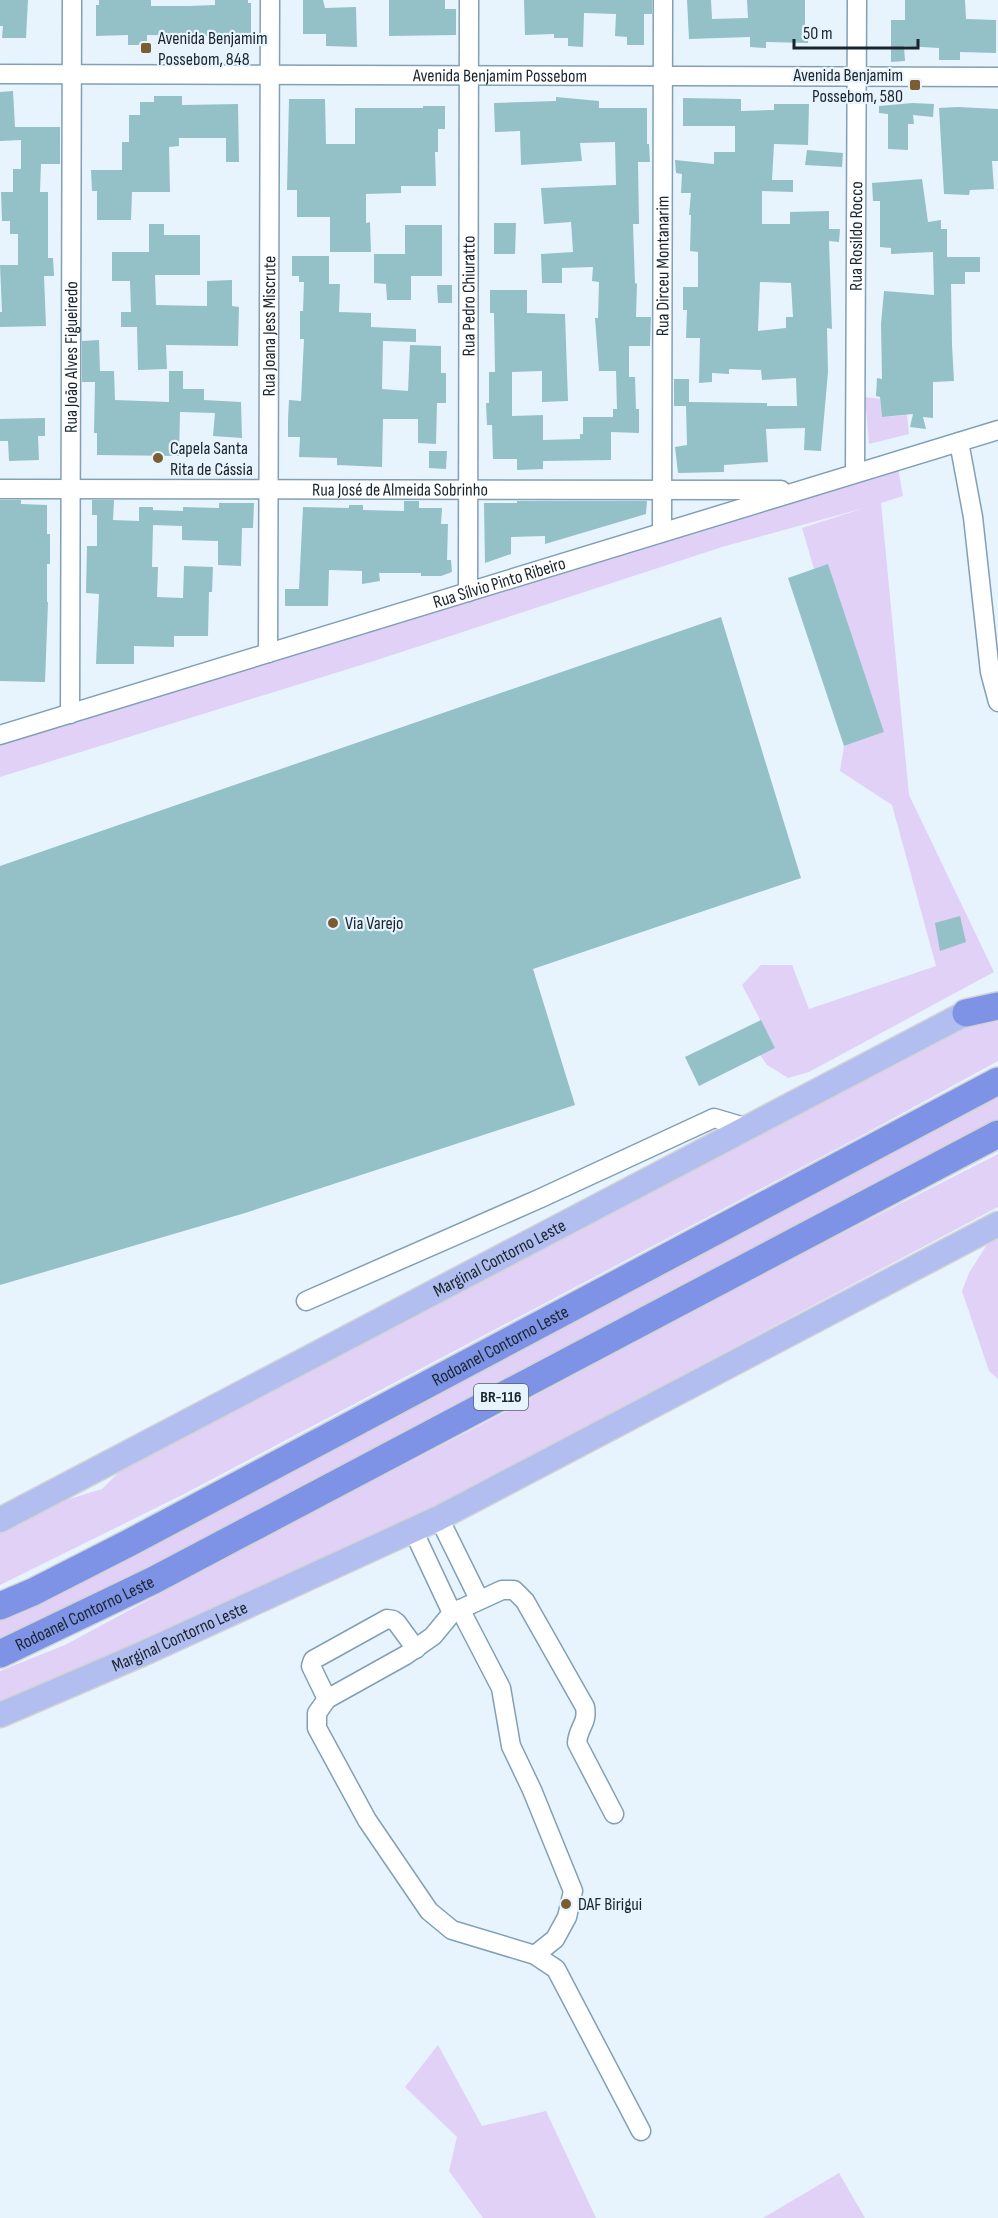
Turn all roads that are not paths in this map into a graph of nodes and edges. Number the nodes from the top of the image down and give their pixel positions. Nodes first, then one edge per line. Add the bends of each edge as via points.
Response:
1 (72, 0) edge
2 (270, 0) edge
3 (469, 0) edge
4 (663, 0) edge
5 (857, 0) edge
6 (0, 74) edge
7 (72, 74) junction
8 (270, 75) junction
9 (469, 75) junction
10 (663, 76) junction
11 (857, 76) junction
12 (998, 77) edge
13 (998, 430) edge
14 (959, 442) junction
15 (855, 473) junction
16 (0, 489) edge
17 (70, 489) junction
18 (269, 489) junction
19 (468, 489) junction
20 (662, 490) junction
21 (801, 490) junction
22 (662, 532) junction
23 (468, 592) junction
24 (268, 653) junction
25 (998, 702) edge
26 (70, 714) junction
27 (0, 735) edge
28 (998, 996) edge
29 (998, 1006) edge
30 (966, 1013) junction
31 (998, 1081) edge
32 (748, 1128) junction
33 (998, 1134) edge
34 (998, 1224) edge
35 (306, 1302) dead end
36 (439, 1518) junction
37 (0, 1520) edge
38 (413, 1530) junction
39 (479, 1599) junction
40 (0, 1606) edge
41 (456, 1611) junction
42 (416, 1648) junction
43 (0, 1654) edge
44 (327, 1699) junction
45 (0, 1715) edge
46 (614, 1814) dead end
47 (535, 1955) junction
48 (641, 2131) dead end

1 - 7 street, Rua João Alves Figueiredo
2 - 8 street, Rua Joana Jess Miscrute
3 - 9 street, Rua Pedro Chiuratto
4 - 10 street, Rua Dirceu Montanarim
5 - 11 street, Rua Rosildo Rocco
6 - 7 street, Avenida Benjamim Possebom
7 - 8 street, Avenida Benjamim Possebom
7 - 17 street, Rua João Alves Figueiredo
8 - 9 street, Avenida Benjamim Possebom
8 - 18 street, Rua Joana Jess Miscrute
9 - 10 street, Avenida Benjamim Possebom
9 - 19 street, Rua Pedro Chiuratto
10 - 11 street, Avenida Benjamim Possebom
10 - 20 street, Rua Dirceu Montanarim
11 - 12 street, Avenida Benjamim Possebom
11 - 15 street, Rua Rosildo Rocco
13 - 14 street, Rua Sílvio Pinto Ribeiro
14 - 15 street, Rua Sílvio Pinto Ribeiro
14 - 25 street via 973,518 990,672
15 - 21 street, Rua Sílvio Pinto Ribeiro
16 - 17 street, Rua José de Almeida Sobrinho
17 - 18 street, Rua José de Almeida Sobrinho
17 - 26 street, Rua João Alves Figueiredo
18 - 19 street, Rua José de Almeida Sobrinho
18 - 24 street, Rua Joana Jess Miscrute
19 - 20 street, Rua José de Almeida Sobrinho
19 - 23 street, Rua Pedro Chiuratto
20 - 21 street, Rua José de Almeida Sobrinho
20 - 22 street, Rua Dirceu Montanarim
21 - 22 street, Rua Sílvio Pinto Ribeiro
22 - 23 street, Rua Sílvio Pinto Ribeiro
23 - 24 street, Rua Sílvio Pinto Ribeiro
24 - 26 street, Rua Sílvio Pinto Ribeiro
26 - 27 street, Rua Sílvio Pinto Ribeiro
28 - 30 street, Marginal Contorno Leste
29 - 30 highway
30 - 32 main road, Marginal Contorno Leste
31 - 40 highway, Rodoanel Contorno Leste / BR-116 via 129,1544
32 - 35 street via 714,1118
32 - 37 main road, Marginal Contorno Leste
33 - 43 highway, Rodoanel Contorno Leste / BR-116 via 154,1580
34 - 36 main road, Marginal Contorno Leste
36 - 38 main road, Marginal Contorno Leste
36 - 39 street
38 - 41 street
38 - 45 main road, Marginal Contorno Leste
39 - 41 street
39 - 46 street via 514,1590 525,1601 585,1707 587,1717 577,1743
41 - 42 street via 434,1636
41 - 47 street via 501,1688 511,1746 573,1891 567,1917 555,1939
42 - 44 street
42 - 44 street via 397,1623 387,1619 314,1660 311,1666
44 - 47 street via 317,1713 317,1728 367,1820 429,1911 452,1930
47 - 48 street via 556,1969

